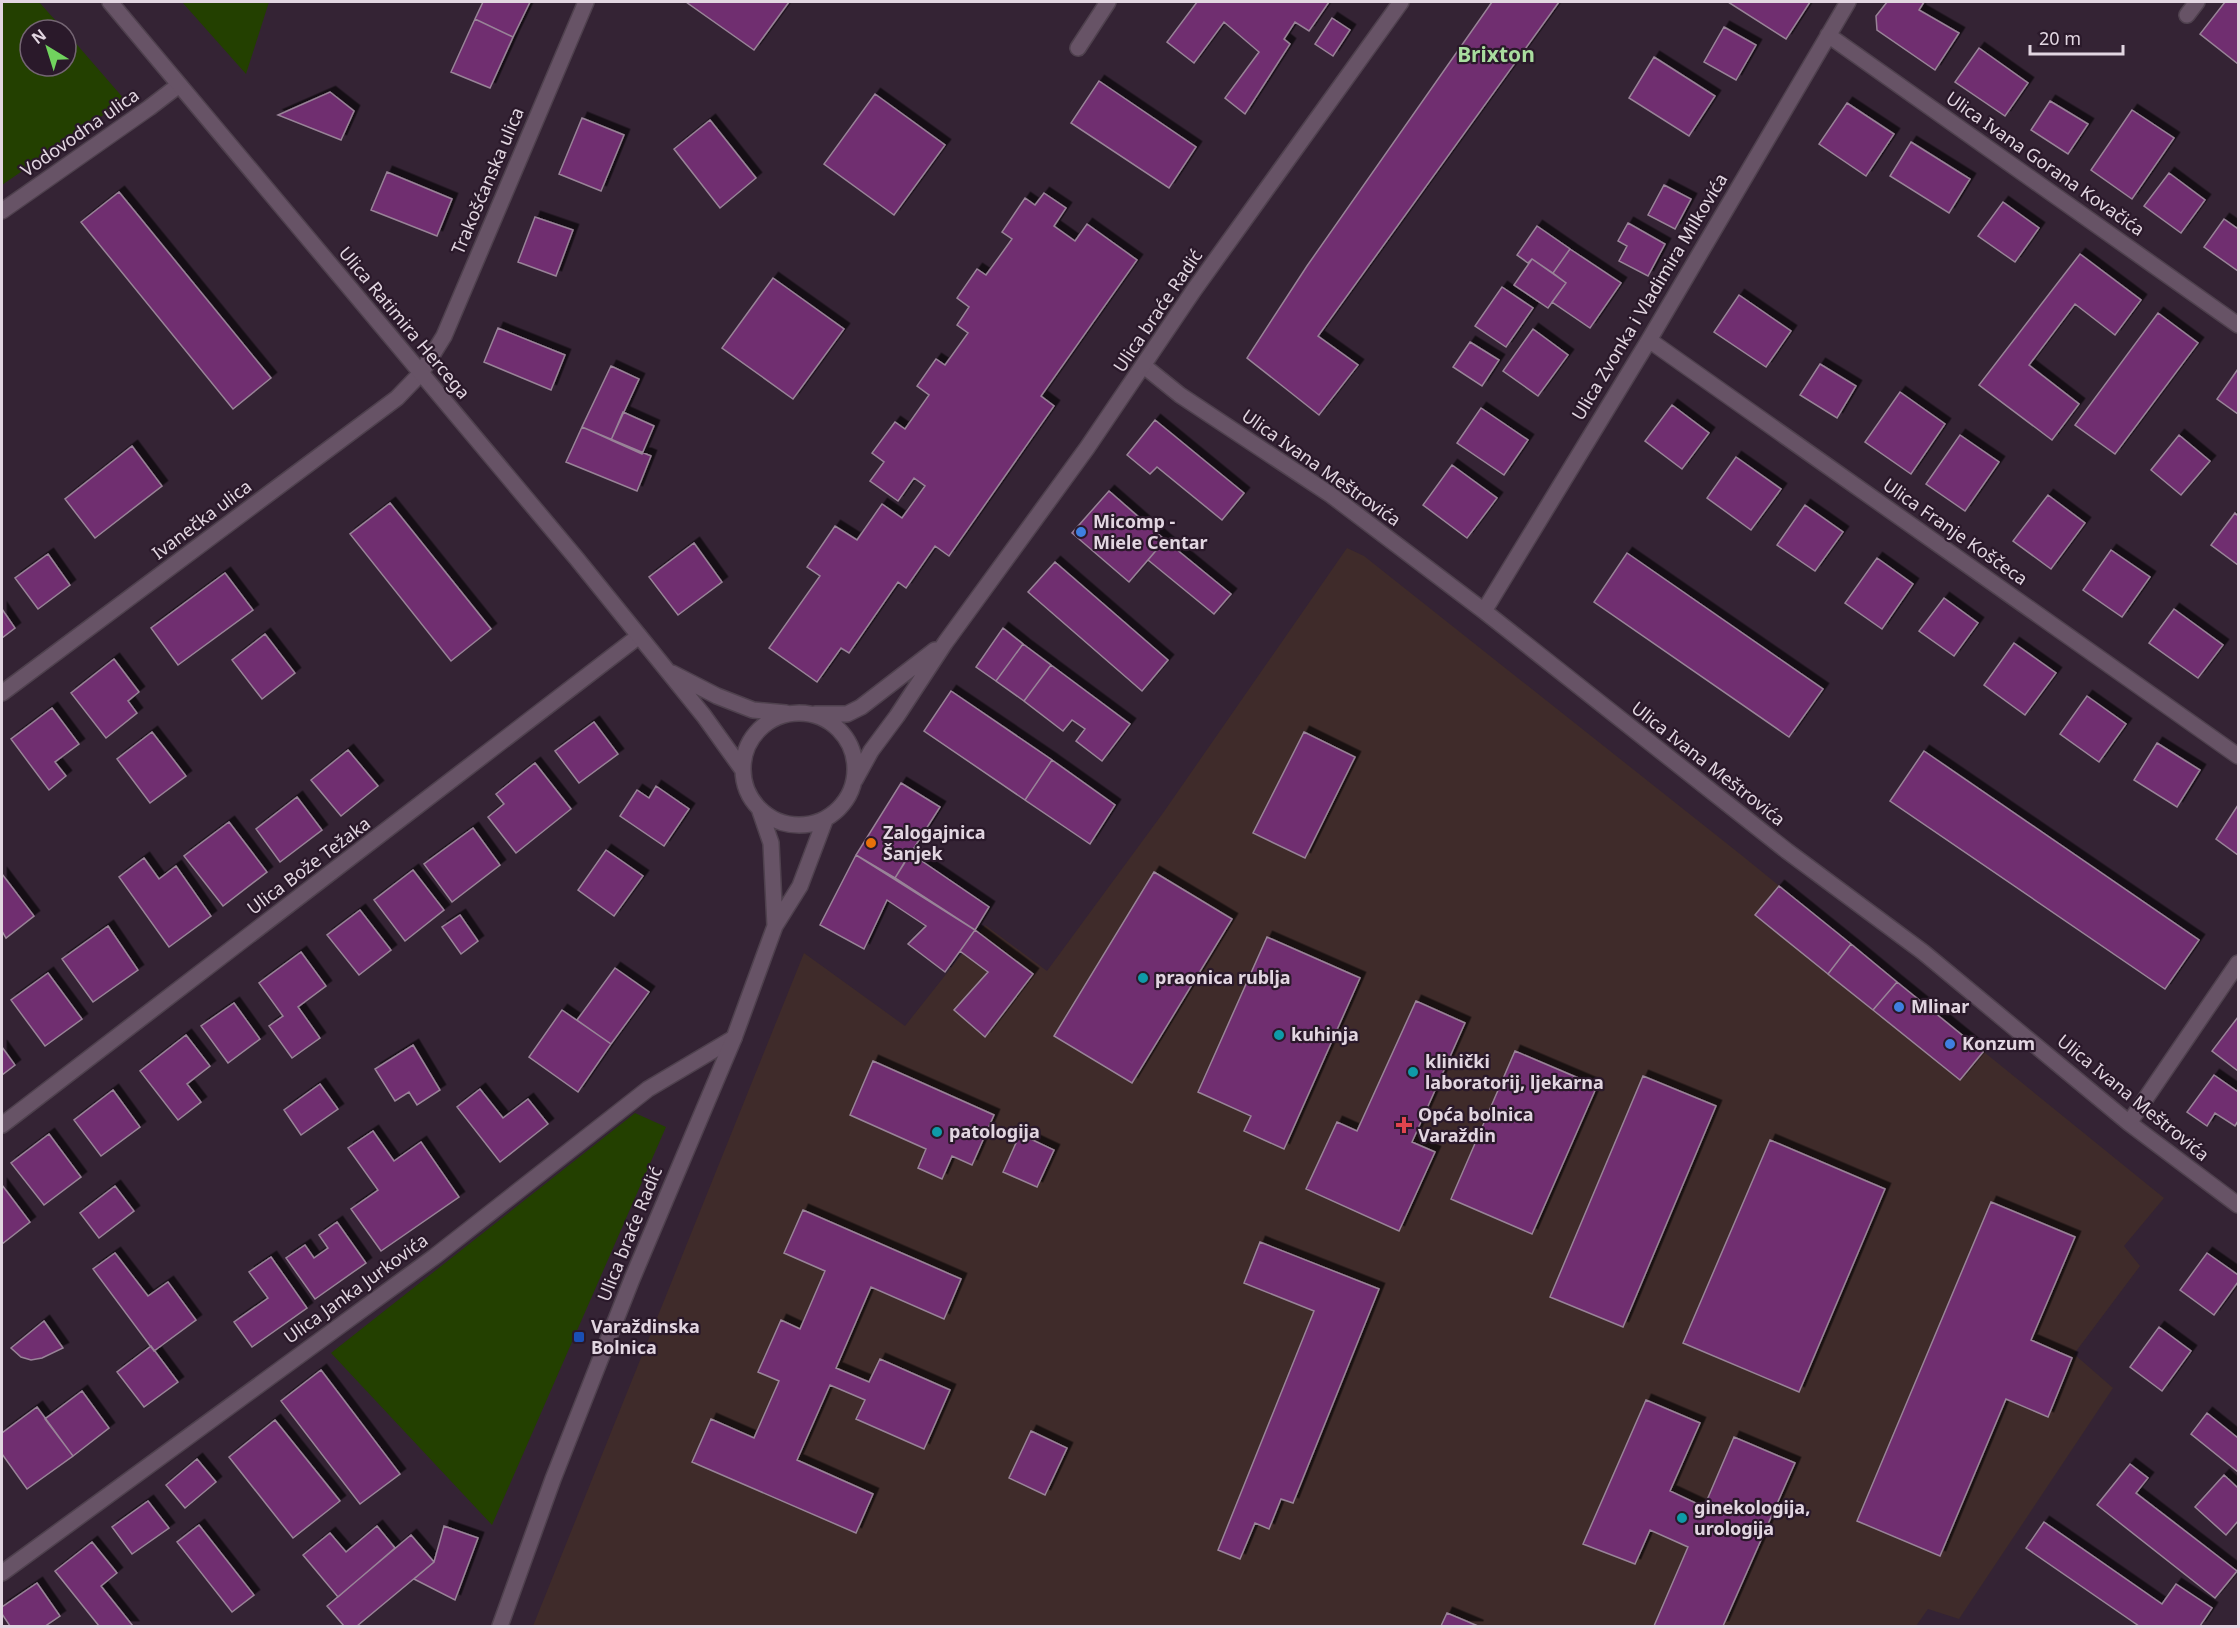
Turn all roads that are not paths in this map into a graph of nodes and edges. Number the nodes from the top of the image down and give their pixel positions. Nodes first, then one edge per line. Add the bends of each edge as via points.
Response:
1 (110, 2) edge
2 (586, 2) edge
3 (1108, 2) edge
4 (1401, 2) edge
5 (1848, 2) edge
6 (2197, 2) edge
7 (2187, 15) dead end
8 (1828, 35) junction
9 (1078, 48) dead end
10 (179, 85) junction
11 (2, 211) edge
12 (2238, 325) edge
13 (1649, 340) junction
14 (1144, 366) junction
15 (421, 373) junction
16 (1484, 611) junction
17 (639, 636) junction
18 (945, 643) junction
19 (667, 670) junction
20 (2, 693) edge
21 (790, 713) junction
22 (808, 714) junction
23 (2238, 756) edge
24 (742, 769) junction
25 (855, 780) junction
26 (760, 811) junction
27 (825, 820) junction
28 (775, 926) junction
29 (2238, 963) edge
30 (734, 1038) junction
31 (2129, 1123) junction
32 (2, 1125) edge
33 (2238, 1205) edge
34 (2, 1574) edge
35 (500, 1626) edge

1 - 10 street, Ulica Ratimira Hercega
2 - 15 street, Trakošćanska ulica via 444,336
3 - 9 street
4 - 14 street, Ulica braće Radić
5 - 8 street, Ulica Zvonka i Vladimira Milkovića
6 - 7 street
8 - 12 street, Ulica Ivana Gorana Kovačića
8 - 13 street, Ulica Zvonka i Vladimira Milkovića
10 - 11 street, Vodovodna ulica
10 - 15 street, Ulica Ratimira Hercega
13 - 16 street, Ulica Zvonka i Vladimira Milkovića
13 - 23 street, Ulica Franje Koščeca
14 - 16 street, Ulica Ivana Meštrovića via 1331,495
14 - 18 street, Ulica braće Radić
15 - 17 street, Ulica Ratimira Hercega
15 - 20 street, Ivanečka ulica via 397,398
16 - 31 street, Ulica Ivana Meštrovića via 1787,851 1923,951
17 - 19 street, Ulica Ratimira Hercega
17 - 32 street, Ulica Bože Težaka
18 - 22 street, Ulica braće Radić via 848,714
18 - 25 street, Ulica braće Radić
19 - 21 street, Ulica Ratimira Hercega via 753,710
19 - 24 street, Ulica Ratimira Hercega
21 - 22 street
21 - 24 street via 775,718 751,739
22 - 25 street via 825,719 850,744
24 - 26 street via 747,792
25 - 27 street via 839,810
26 - 27 street via 791,825
26 - 28 street, Ulica braće Radić via 771,843
27 - 28 street, Ulica braće Radić via 800,886
28 - 30 street, Ulica braće Radić
29 - 31 street
30 - 34 street, Ulica Janka Jurkovića via 648,1089 434,1257
30 - 35 street, Ulica braće Radić via 628,1290
31 - 33 street, Ulica Ivana Meštrovića

